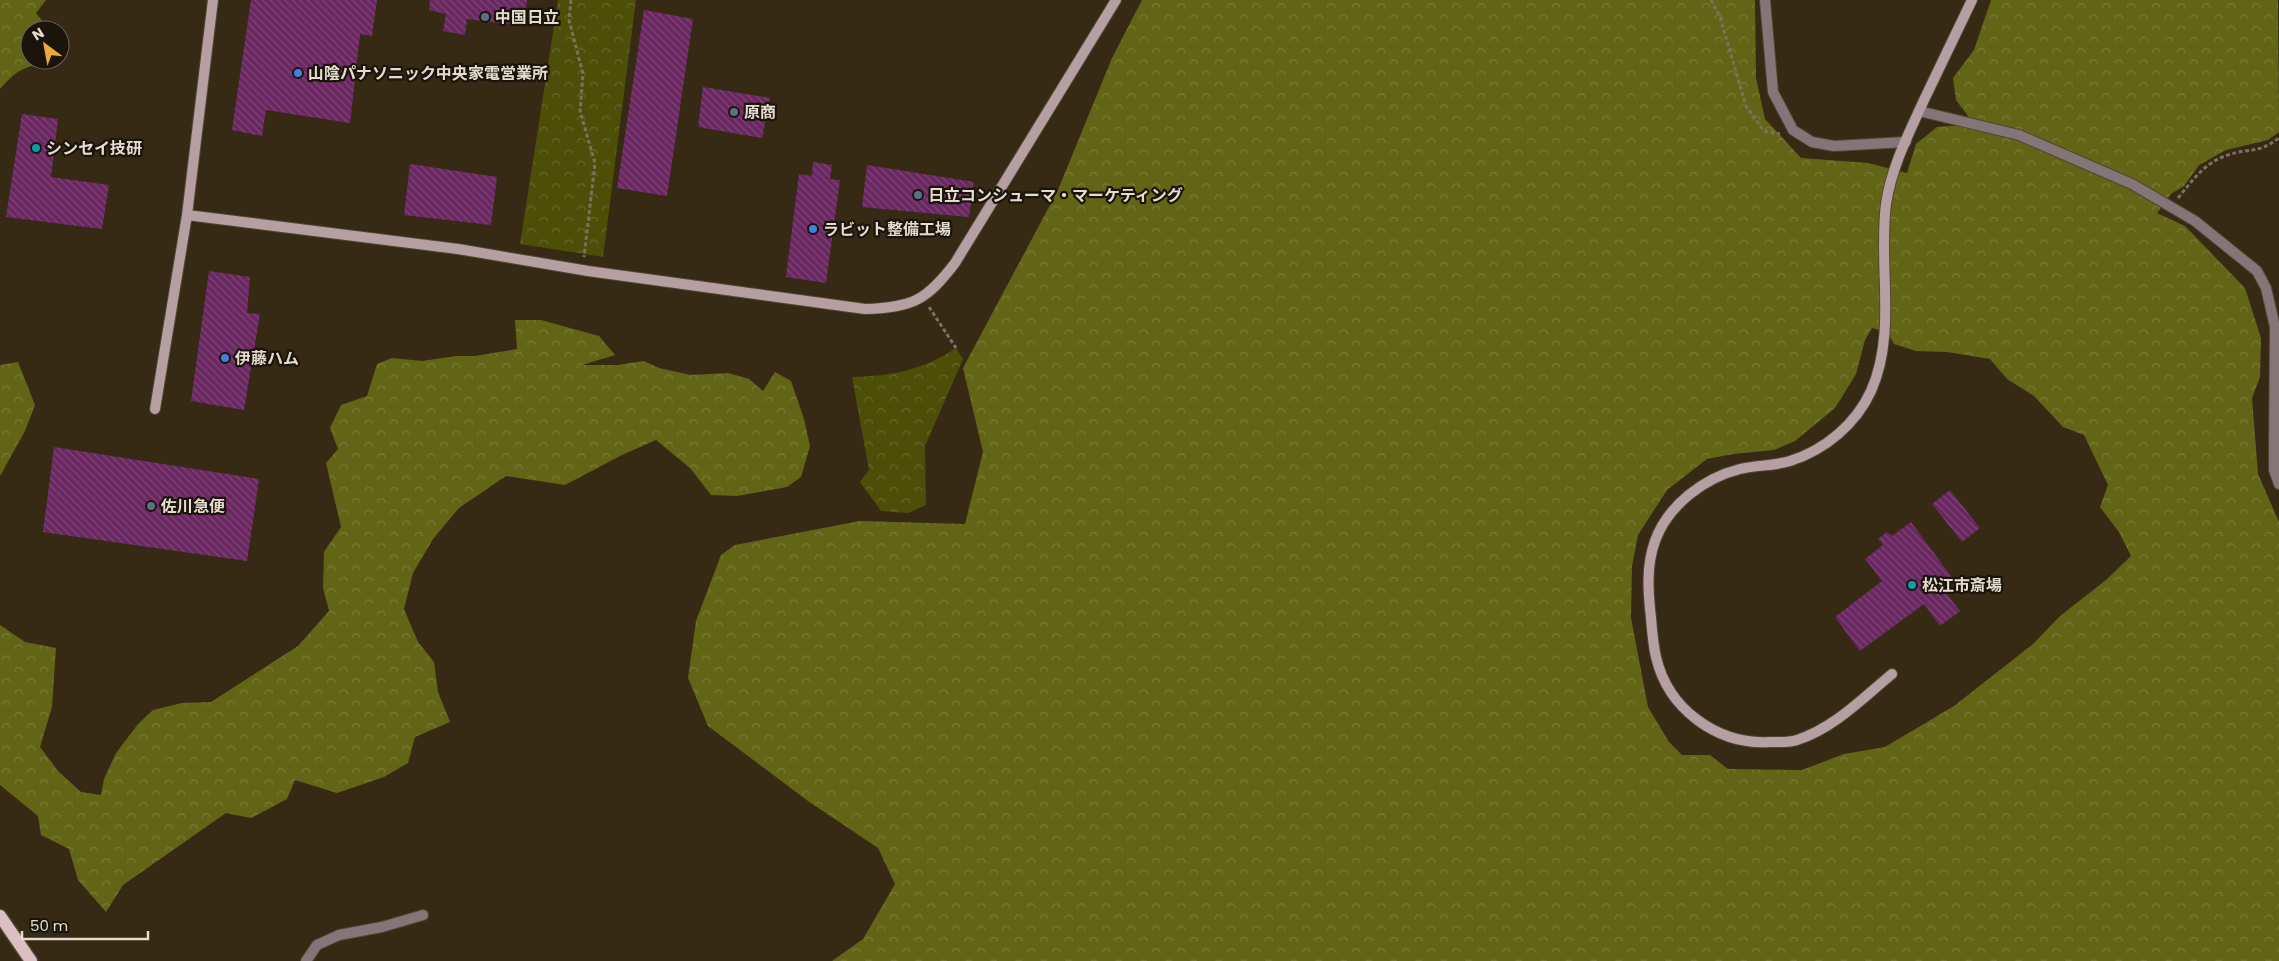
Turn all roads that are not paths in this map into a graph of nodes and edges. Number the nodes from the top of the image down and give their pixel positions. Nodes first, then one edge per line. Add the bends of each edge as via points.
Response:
1 (213, 0) edge
2 (1116, 0) edge
3 (1765, 0) edge
4 (1972, 0) edge
5 (1919, 111) junction
6 (1906, 142) junction
7 (187, 215) junction
8 (155, 409) dead end
9 (2279, 484) edge
10 (1892, 674) dead end
11 (423, 915) dead end
12 (0, 916) edge
13 (31, 961) edge
14 (306, 961) edge

1 - 7 street
2 - 7 street via 955,263 937,287 919,300 892,308 856,308 588,271 458,249
3 - 6 street via 1773,92 1793,130 1812,142 1834,146
4 - 5 street
5 - 6 street
5 - 9 street via 2019,135 2118,178 2195,221 2257,271 2266,288 2275,327 2274,470
6 - 10 street via 1886,203 1882,349 1873,387 1864,404 1840,433 1803,456 1786,463 1759,465 1723,474 1692,492 1665,521 1656,540 1648,576 1656,657 1664,680 1678,702 1700,723 1726,737 1756,743 1796,741 1821,729
7 - 8 street
11 - 14 street via 339,935 317,945
12 - 13 main road

